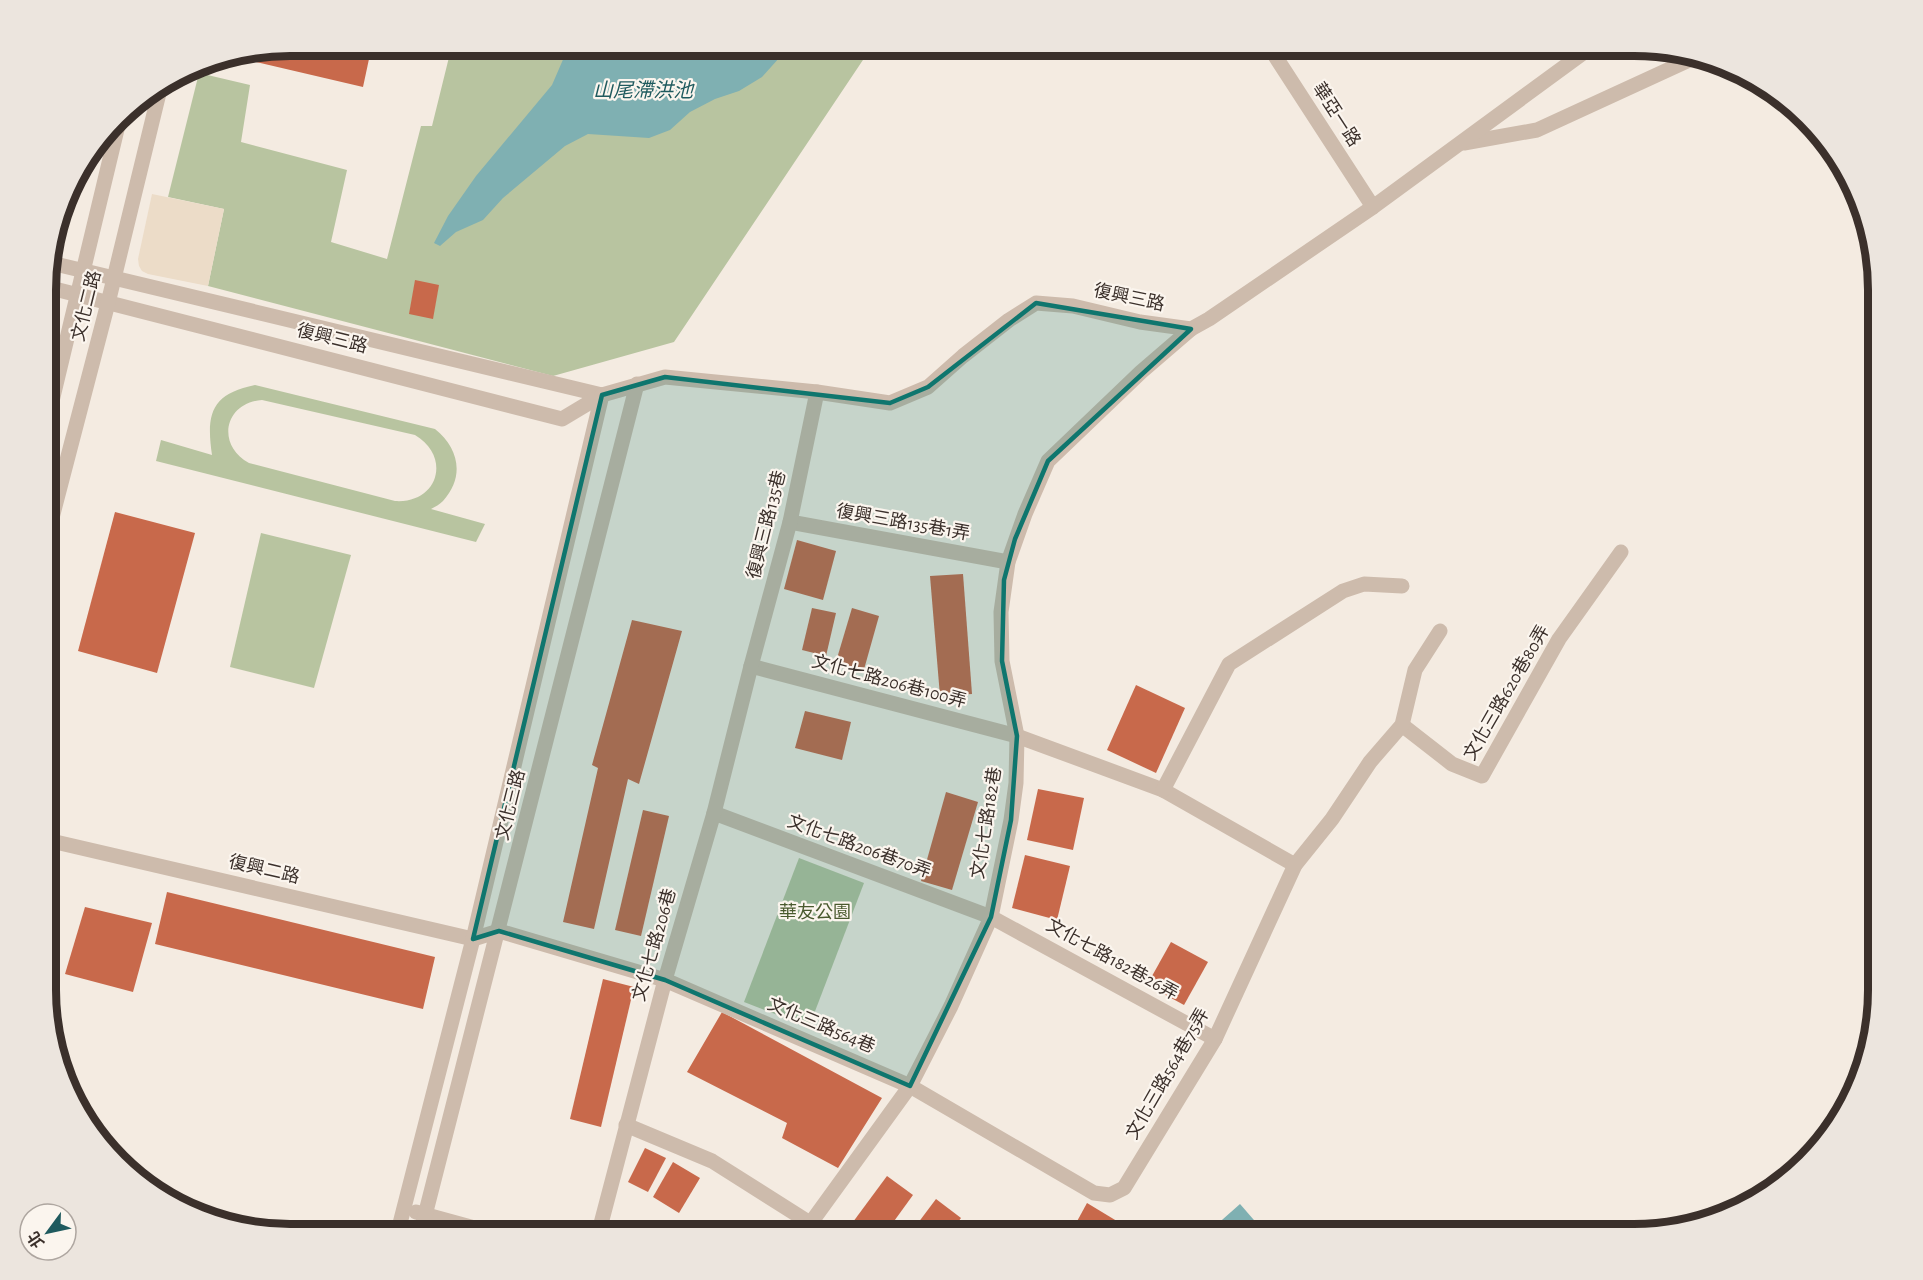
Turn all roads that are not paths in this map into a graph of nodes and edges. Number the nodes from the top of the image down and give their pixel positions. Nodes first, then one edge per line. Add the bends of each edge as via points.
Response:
1 (1275, 56) edge
2 (1579, 56) edge
3 (1686, 61) edge
4 (158, 95) edge
5 (116, 132) edge
6 (1461, 144) junction
7 (1373, 207) junction
8 (57, 265) edge
9 (84, 272) junction
10 (114, 278) junction
11 (56, 289) edge
12 (78, 295) junction
13 (108, 303) junction
14 (1191, 329) junction
15 (638, 384) junction
16 (56, 385) edge
17 (817, 392) junction
18 (602, 395) junction
19 (56, 482) edge
20 (790, 522) junction
21 (1621, 552) dead end
22 (1008, 562) junction
23 (1402, 586) dead end
24 (1440, 632) dead end
25 (751, 666) junction
26 (1402, 725) junction
27 (1017, 736) junction
28 (1163, 790) junction
29 (714, 813) junction
30 (56, 842) edge
31 (1295, 865) junction
32 (991, 917) junction
33 (499, 931) junction
34 (473, 939) junction
35 (665, 980) junction
36 (1215, 1039) junction
37 (910, 1086) junction
38 (626, 1125) junction
39 (1110, 1195) joint
40 (403, 1210) junction
41 (425, 1214) junction
42 (400, 1224) edge
43 (423, 1224) edge
44 (461, 1224) edge
45 (601, 1224) edge
46 (799, 1224) edge
47 (810, 1224) edge

1 - 7 street, 華亞一路
2 - 6 street
3 - 6 street via 1537,130
4 - 10 street, 文化二路
5 - 9 street, 文化二路
6 - 7 street
7 - 14 street
8 - 9 street, 復興三路
9 - 10 street, 復興三路
9 - 12 street, 文化二路
10 - 13 street, 文化二路
10 - 18 street, 復興三路
11 - 12 street, 復興三路
12 - 13 street, 復興三路
12 - 16 street, 文化二路
13 - 18 street, 復興三路 via 562,418
13 - 19 street, 文化二路
14 - 17 street, 復興三路 via 1073,306 1036,303 927,387 890,403
14 - 22 street, 文化七路182巷 via 1048,461
15 - 17 street, 復興三路 via 665,377
15 - 18 street, 復興三路
15 - 33 street, 文化三路
17 - 20 street, 復興三路135巷
18 - 34 street, 文化三路
20 - 22 street, 復興三路135巷1弄
20 - 25 street, 復興三路135巷
21 - 26 street, 文化三路620巷80弄 via 1559,639 1482,776 1452,764
22 - 27 street, 文化七路182巷 via 1001,612 1002,662
23 - 28 street via 1364,584 1343,591 1229,663
24 - 26 street via 1415,670
25 - 27 street, 文化七路206巷100弄
25 - 29 street, 文化七路206巷
26 - 31 street
27 - 28 street, 文化七路206巷100弄
27 - 32 street, 文化七路182巷 via 1016,783
28 - 31 street
29 - 32 street, 文化七路206巷70弄
29 - 35 street, 文化七路206巷
30 - 34 street, 復興二路
31 - 36 street, 文化三路564巷75弄
32 - 36 street, 文化七路182巷26弄
32 - 37 street, 文化七路182巷
33 - 34 street
33 - 35 street, 文化三路564巷
33 - 41 street, 文化三路
34 - 40 street, 文化三路
35 - 37 street, 文化三路564巷
35 - 38 street, 文化七路206巷
36 - 39 street, 文化三路564巷75弄 via 1124,1188
37 - 39 street, 文化三路564巷 via 1094,1193
37 - 47 street, 文化七路182巷
38 - 45 street, 文化七路206巷
38 - 46 street via 712,1161
40 - 41 street
40 - 42 street, 文化三路
41 - 43 street, 文化三路
41 - 44 street

